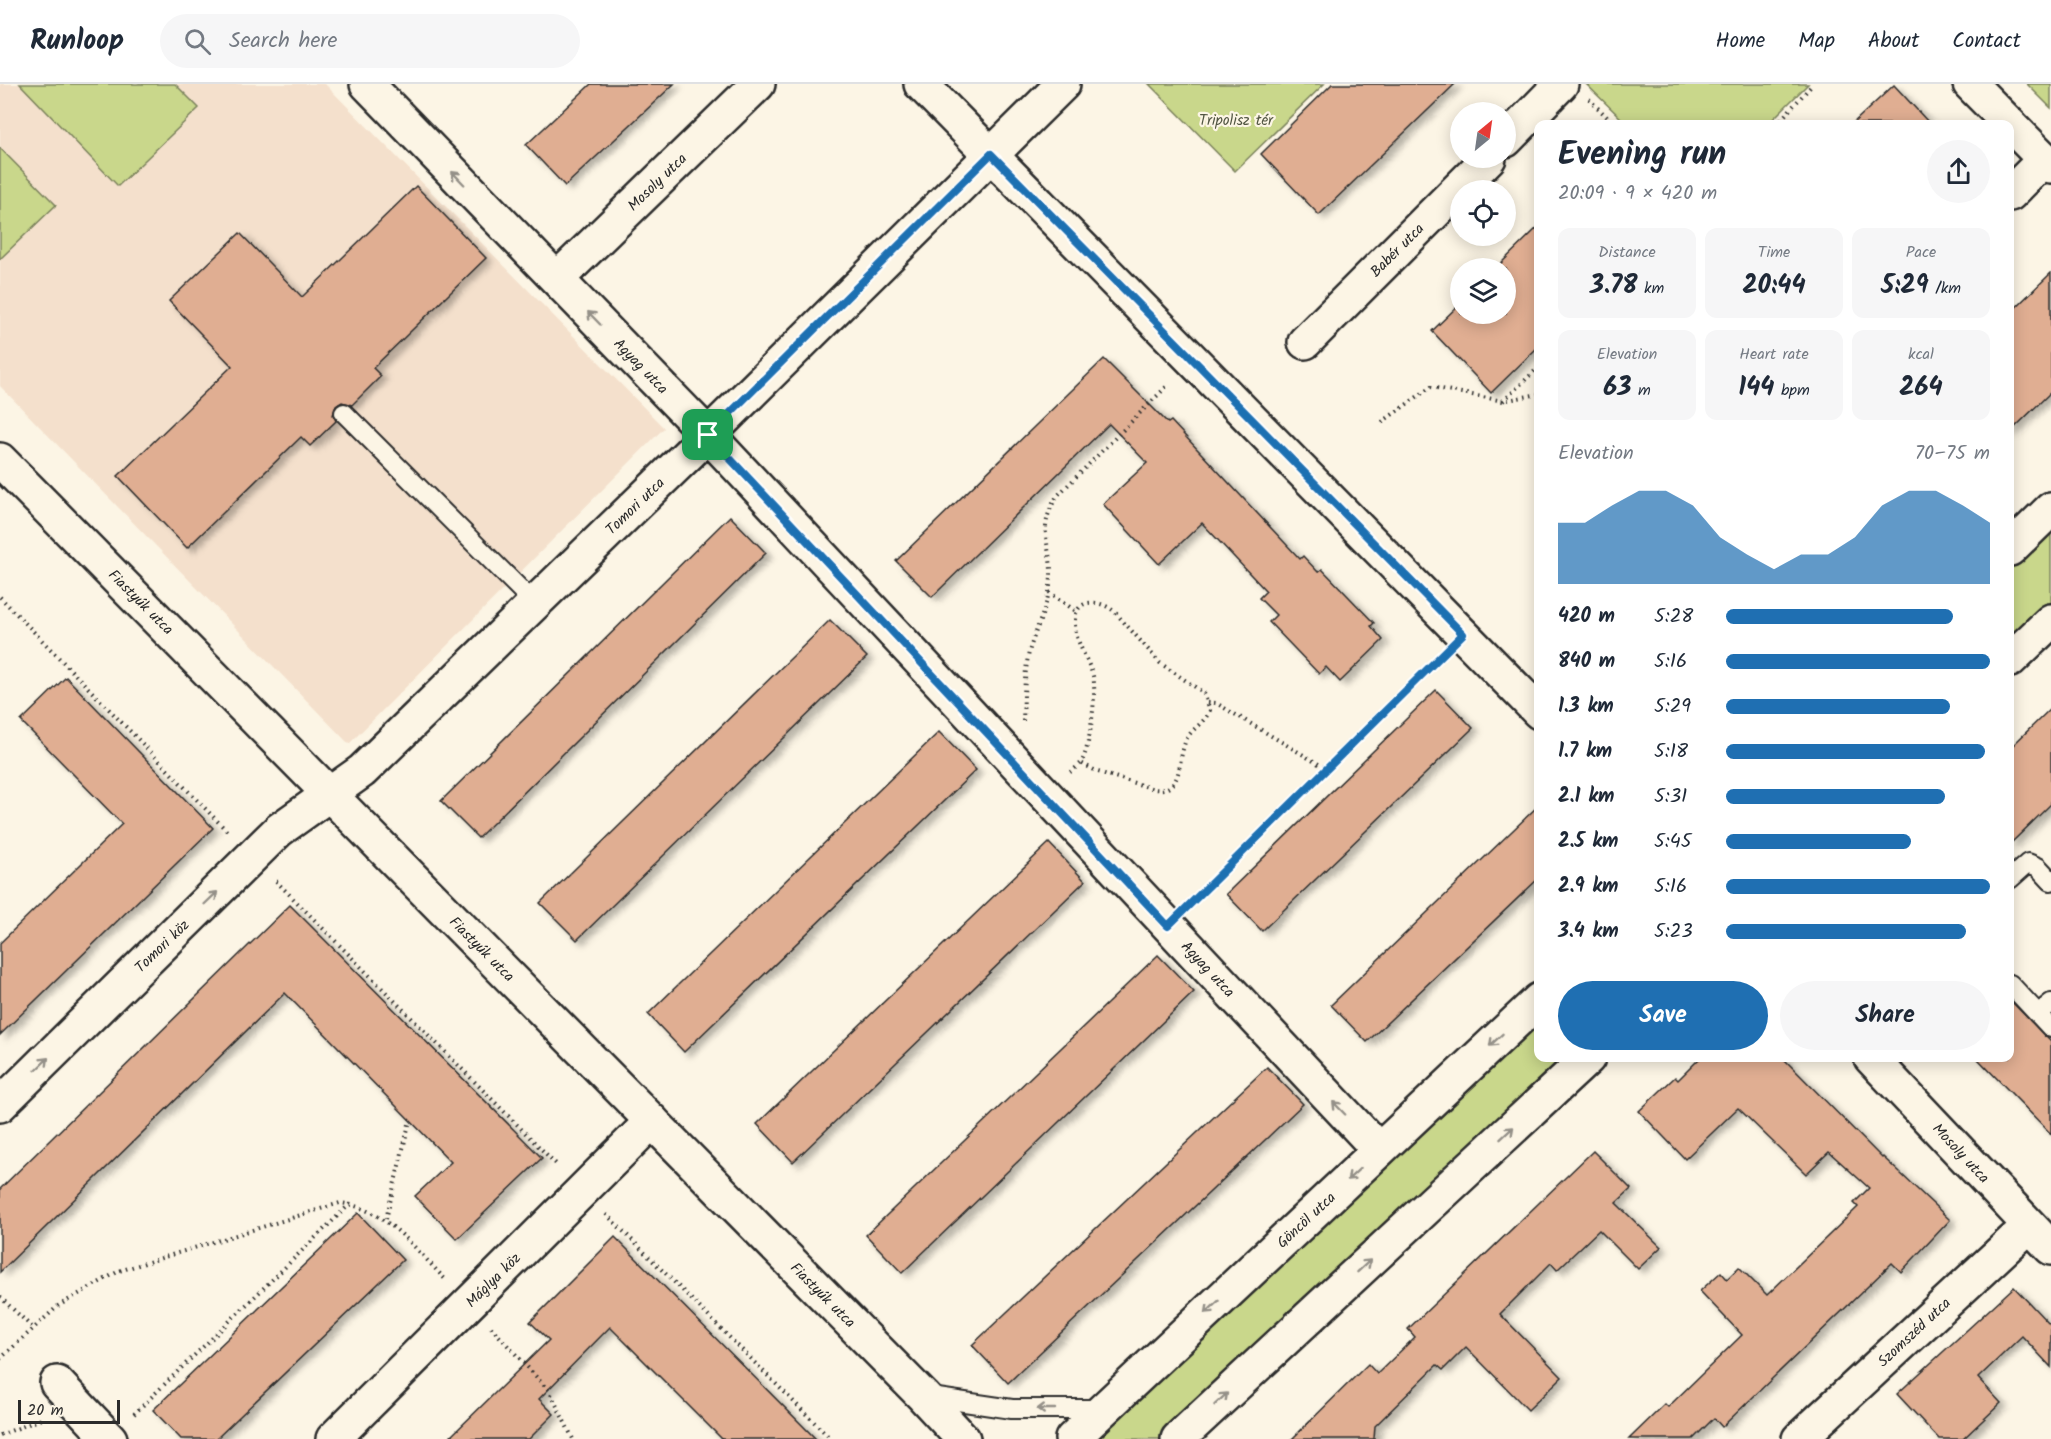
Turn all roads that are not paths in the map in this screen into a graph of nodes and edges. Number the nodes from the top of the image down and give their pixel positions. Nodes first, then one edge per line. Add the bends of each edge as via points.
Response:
1 (366, 84) edge
2 (758, 84) edge
3 (921, 84) edge
4 (1063, 84) edge
5 (1970, 84) edge
6 (1572, 88) edge
7 (2006, 120) edge
8 (2014, 128) edge
9 (1516, 132) edge
10 (991, 154) junction
11 (2048, 162) edge
12 (1479, 168) edge
13 (2014, 191) edge
14 (556, 279) junction
15 (1305, 342) dead end
16 (344, 413) dead end
17 (708, 435) junction
18 (0, 460) edge
19 (2051, 509) edge
20 (2014, 545) edge
21 (534, 604) junction
22 (2051, 621) edge
23 (2014, 656) edge
24 (1534, 707) edge
25 (329, 794) junction
26 (2014, 875) edge
27 (2051, 881) edge
28 (2014, 987) edge
29 (1534, 1005) edge
30 (2045, 1008) edge
31 (2051, 1028) edge
32 (1584, 1062) edge
33 (1875, 1062) edge
34 (0, 1105) edge
35 (652, 1121) junction
36 (1380, 1150) junction
37 (2040, 1237) edge
38 (57, 1383) dead end
39 (923, 1396) junction
40 (1104, 1409) junction
41 (110, 1438) edge
42 (333, 1439) edge
43 (963, 1439) edge
44 (1072, 1439) edge
45 (1178, 1439) edge
46 (1799, 1439) edge

14 -> 1 street, Agyag utca
2 - 14 street, Mosoly utca
3 - 10 street
4 - 10 street, Tomori utca
5 - 7 street
6 - 9 street
8 - 11 street
10 - 17 street, Tomori utca
10 - 24 street
11 - 13 street
12 - 15 street, Babér utca
17 -> 14 street, Agyag utca
16 - 21 lane
17 - 21 street, Tomori utca
36 -> 17 street, Agyag utca
18 - 25 street, Fiastyúk utca
19 - 20 street
21 - 25 street, Tomori utca via 362,771
22 - 23 street
34 -> 25 street, Tomori köz via 279,831
25 - 35 street, Fiastyúk utca
26 - 27 lane via 2028,863 2038,867
28 - 30 lane
29 -> 36 street, Göncöl utca
30 - 31 lane
45 -> 32 street
33 - 37 street, Mosoly utca
35 - 39 street, Fiastyúk utca
35 - 42 street, Máglya köz
36 -> 40 street, Göncöl utca
37 - 46 street, Szomszéd utca
38 - 41 street
40 -> 39 lane via 1012,1409
39 - 43 street, Fiastyúk utca
40 - 44 street, Göncöl utca

